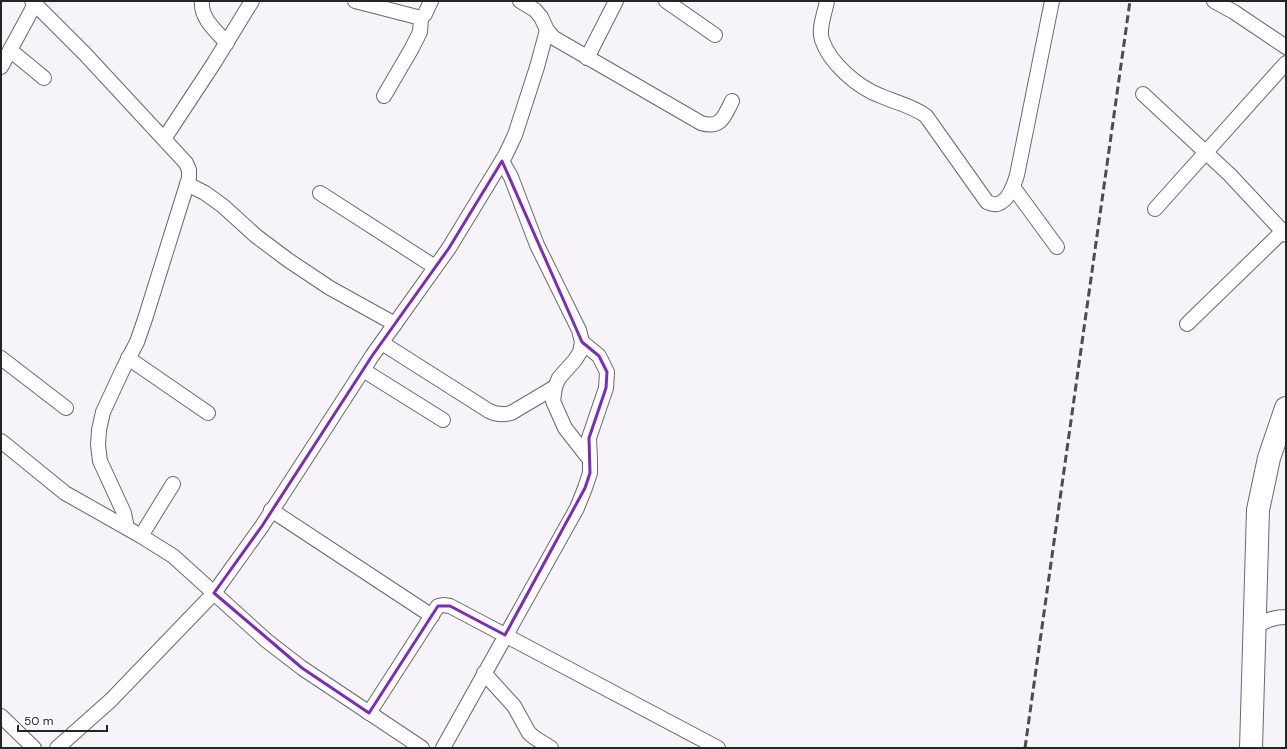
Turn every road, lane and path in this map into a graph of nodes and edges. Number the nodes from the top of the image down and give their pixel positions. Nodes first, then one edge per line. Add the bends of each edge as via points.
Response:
1 (202, 1) edge
2 (252, 1) edge
3 (354, 1) edge
4 (431, 1) edge
5 (520, 1) edge
6 (616, 1) edge
7 (666, 1) edge
8 (828, 1) edge
9 (1052, 1) edge
10 (33, 2) edge
11 (1219, 2) edge
12 (421, 18) junction
13 (547, 30) junction
14 (715, 35) dead end
15 (227, 44) junction
16 (1286, 47) edge
17 (10, 50) junction
18 (587, 58) junction
19 (1286, 63) edge
20 (1, 68) edge
21 (44, 78) dead end
22 (1143, 94) dead end
23 (384, 96) dead end
24 (732, 101) dead end
25 (164, 139) junction
26 (1206, 153) junction
27 (502, 161) junction
28 (187, 184) junction
29 (1013, 187) junction
30 (320, 193) dead end
31 (1155, 210) dead end
32 (1284, 233) edge
33 (1057, 247) dead end
34 (435, 267) junction
35 (395, 324) junction
36 (1187, 324) dead end
37 (582, 342) junction
38 (382, 343) junction
39 (1, 358) edge
40 (128, 358) junction
41 (363, 370) junction
42 (555, 387) junction
43 (66, 408) dead end
44 (208, 413) dead end
45 (1283, 417) edge
46 (443, 420) dead end
47 (1, 441) edge
48 (590, 460) junction
49 (173, 484) dead end
50 (271, 510) junction
51 (127, 528) junction
52 (141, 536) junction
53 (214, 593) junction
54 (432, 616) junction
55 (1286, 617) edge
56 (1255, 628) junction
57 (505, 635) junction
58 (484, 673) junction
59 (369, 713) junction
60 (1, 716) edge
61 (34, 748) edge
62 (57, 748) edge
63 (422, 748) edge
64 (443, 748) edge
65 (551, 748) edge
66 (718, 748) edge
67 (1251, 748) edge

1 - 15 street via 204,16
2 - 15 street
3 - 12 street
4 - 12 street
5 - 13 street via 535,10
6 - 18 street
7 - 14 street
8 - 29 street via 821,28 822,40 840,68 863,87 919,110 926,116 987,202 998,204
9 - 29 street
10 - 17 street
10 - 25 street
11 - 16 street
12 - 23 street via 420,32
13 - 18 street via 554,38
13 - 27 street via 515,135
15 - 25 street
17 - 20 street
17 - 21 street
18 - 24 street via 701,123 716,124 723,118
19 - 26 street
22 - 26 street
25 - 28 street via 186,163 189,170
26 - 31 street
26 - 32 street
27 - 34 street
27 - 37 street via 538,245 579,330
28 - 35 street via 223,206 288,260 330,288
28 - 40 street via 145,319
29 - 33 street
30 - 34 street
32 - 36 street
34 - 35 street
35 - 38 street
37 - 42 street via 580,352
37 - 48 street via 599,356 607,372 606,388 589,438
38 - 41 street
38 - 42 street via 496,414 512,413
39 - 43 street
40 - 44 street
40 - 51 street via 103,412 98,445 100,461 124,514
41 - 46 street
41 - 50 street
42 - 48 street via 552,401 564,428
45 - 56 main road via 1269,458 1258,510
47 - 51 street via 65,494
48 - 57 street via 590,472 577,508
49 - 52 street
50 - 53 street
50 - 54 street
51 - 52 street
52 - 53 street via 173,556
53 - 59 street via 267,641
53 - 62 street via 110,700
54 - 57 street via 438,606 450,606
54 - 59 street
55 - 56 street via 1272,618
56 - 67 main road
57 - 58 street
57 - 66 street
58 - 64 street
58 - 65 street via 514,706 529,733
59 - 63 street
60 - 61 street

